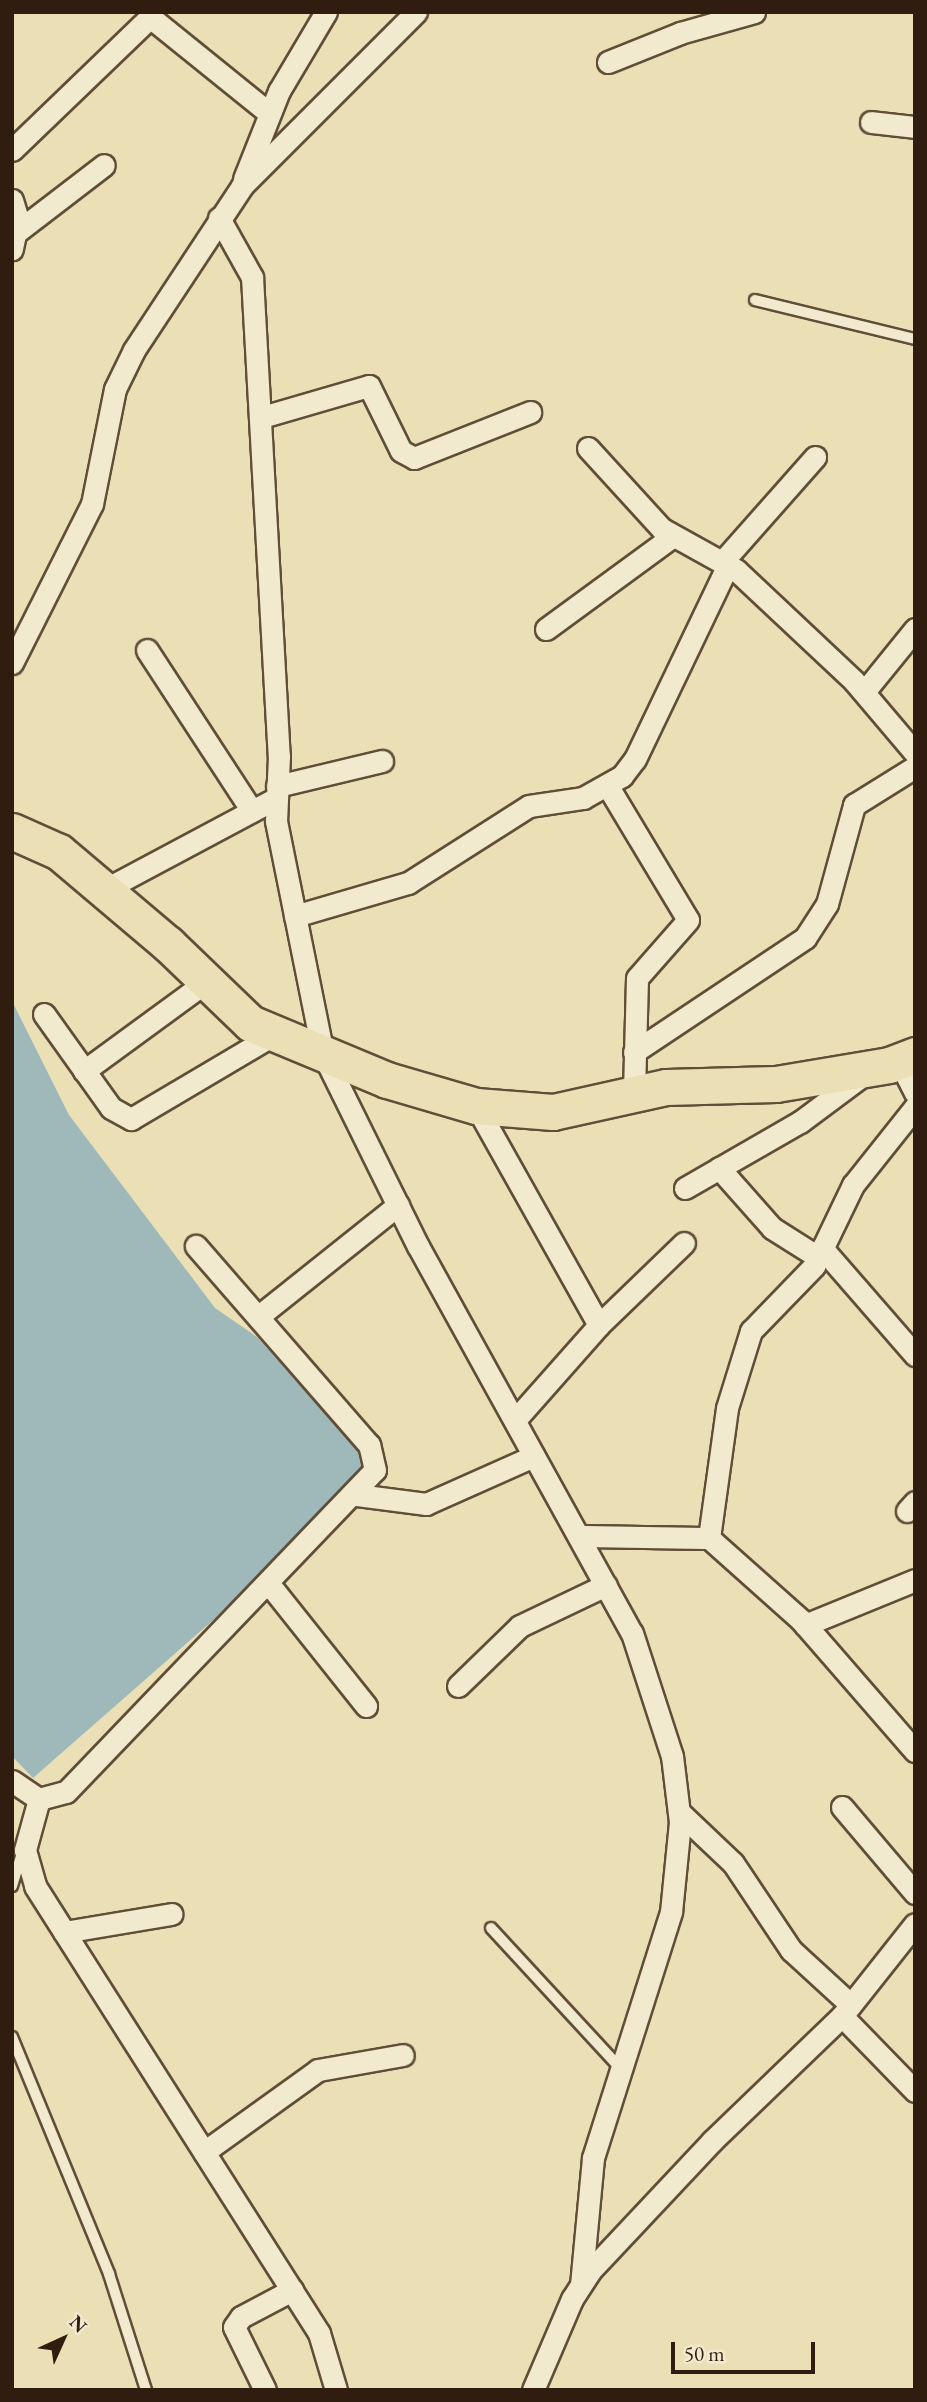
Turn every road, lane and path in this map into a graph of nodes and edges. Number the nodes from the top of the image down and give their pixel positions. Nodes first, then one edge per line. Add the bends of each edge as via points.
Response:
1 (326, 12) edge
2 (416, 12) edge
3 (754, 12) edge
4 (608, 62) dead end
5 (269, 113) junction
6 (871, 122) dead end
7 (915, 127) edge
8 (12, 150) edge
9 (104, 165) dead end
10 (242, 186) junction
11 (12, 200) edge
12 (219, 218) junction
13 (15, 240) edge
14 (755, 300) dead end
15 (915, 339) edge
16 (530, 412) dead end
17 (262, 417) junction
18 (588, 448) dead end
19 (815, 457) dead end
20 (673, 536) junction
21 (726, 563) junction
22 (546, 629) dead end
23 (915, 629) edge
24 (147, 650) dead end
25 (12, 663) edge
26 (864, 692) junction
27 (915, 753) edge
28 (382, 761) dead end
29 (915, 767) edge
30 (607, 785) junction
31 (276, 792) junction
32 (251, 811) junction
33 (12, 831) edge
34 (104, 890) junction
35 (295, 916) junction
36 (207, 981) junction
37 (44, 1014) dead end
38 (275, 1034) junction
39 (634, 1052) junction
40 (323, 1054) junction
41 (895, 1061) edge
42 (84, 1071) junction
43 (634, 1093) junction
44 (915, 1093) edge
45 (476, 1106) junction
46 (915, 1107) edge
47 (719, 1168) junction
48 (685, 1188) dead end
49 (398, 1205) junction
50 (684, 1243) dead end
51 (196, 1246) dead end
52 (820, 1252) junction
53 (259, 1316) junction
54 (599, 1325) junction
55 (915, 1355) edge
56 (515, 1420) junction
57 (534, 1456) junction
58 (356, 1495) junction
59 (579, 1536) junction
60 (709, 1538) junction
61 (915, 1580) edge
62 (269, 1584) junction
63 (606, 1585) junction
64 (805, 1625) junction
65 (458, 1686) dead end
66 (366, 1706) dead end
67 (915, 1751) edge
68 (12, 1781) edge
69 (38, 1799) junction
70 (842, 1807) dead end
71 (679, 1812) junction
72 (23, 1836) edge
73 (12, 1886) edge
74 (915, 1893) edge
75 (171, 1914) dead end
76 (915, 1924) edge
77 (491, 1928) dead end
78 (64, 1932) junction
79 (846, 2010) junction
80 (12, 2037) edge
81 (403, 2055) dead end
82 (622, 2070) junction
83 (915, 2091) edge
84 (204, 2152) junction
85 (581, 2284) junction
86 (292, 2290) junction
87 (534, 2389) edge
88 (146, 2390) edge
89 (265, 2390) edge
90 (336, 2390) edge

1 - 5 street
2 - 10 street
3 - 4 street via 680,33
5 - 8 street via 150,17
5 - 10 street
6 - 7 street
9 - 13 street
10 - 12 street
11 - 13 street
12 - 17 street via 252,277
12 - 25 street via 124,368 92,504
14 - 15 lane
16 - 17 street via 414,458 401,451 369,386
17 - 31 street
18 - 20 street
19 - 21 street
20 - 21 street
20 - 22 street
21 - 26 street
21 - 30 street via 635,759
23 - 26 street
24 - 32 street
26 - 27 street
28 - 31 street
29 - 39 street via 854,805 827,904 805,938
30 - 35 street via 583,798 529,806 408,884
30 - 39 street via 688,920 637,978
31 - 32 street
31 - 35 street
32 - 34 street
33 - 34 main road via 59,852
34 - 36 main road
35 - 40 street
36 - 38 main road via 250,1023
36 - 42 street
37 - 42 street
38 - 40 main road
38 - 42 street via 131,1119 111,1108
39 - 43 street
40 - 45 main road via 387,1080
40 - 49 street
41 - 43 main road via 776,1084
41 - 44 street
41 - 47 street
43 - 45 main road via 554,1112
45 - 54 street
46 - 52 street via 853,1185
47 - 48 street
47 - 52 street via 764,1220
49 - 53 street
49 - 56 street
50 - 54 street
51 - 53 street
52 - 55 street
52 - 60 street via 804,1279 768,1308 751,1331 727,1408
53 - 58 street via 369,1445 375,1470
54 - 56 street
56 - 57 street
57 - 58 street via 426,1504
57 - 59 street
58 - 62 street
59 - 60 street
59 - 63 street
60 - 64 street
61 - 64 street
62 - 66 street
62 - 69 street via 66,1791
63 - 65 street via 520,1626
63 - 71 street via 649,1673 672,1755
64 - 67 street
68 - 69 street
69 - 72 street
70 - 74 street
71 - 79 street via 733,1863 791,1950
71 - 82 street via 668,1930
72 - 73 lane
72 - 78 street via 27,1868
75 - 78 street
76 - 79 street
77 - 82 lane
78 - 84 street
79 - 83 street
79 - 85 street via 712,2141
80 - 88 lane via 109,2274
81 - 84 street via 318,2070
82 - 85 street via 593,2158
84 - 86 street
85 - 87 street
86 - 89 street via 241,2317 234,2327
86 - 90 street via 319,2333

